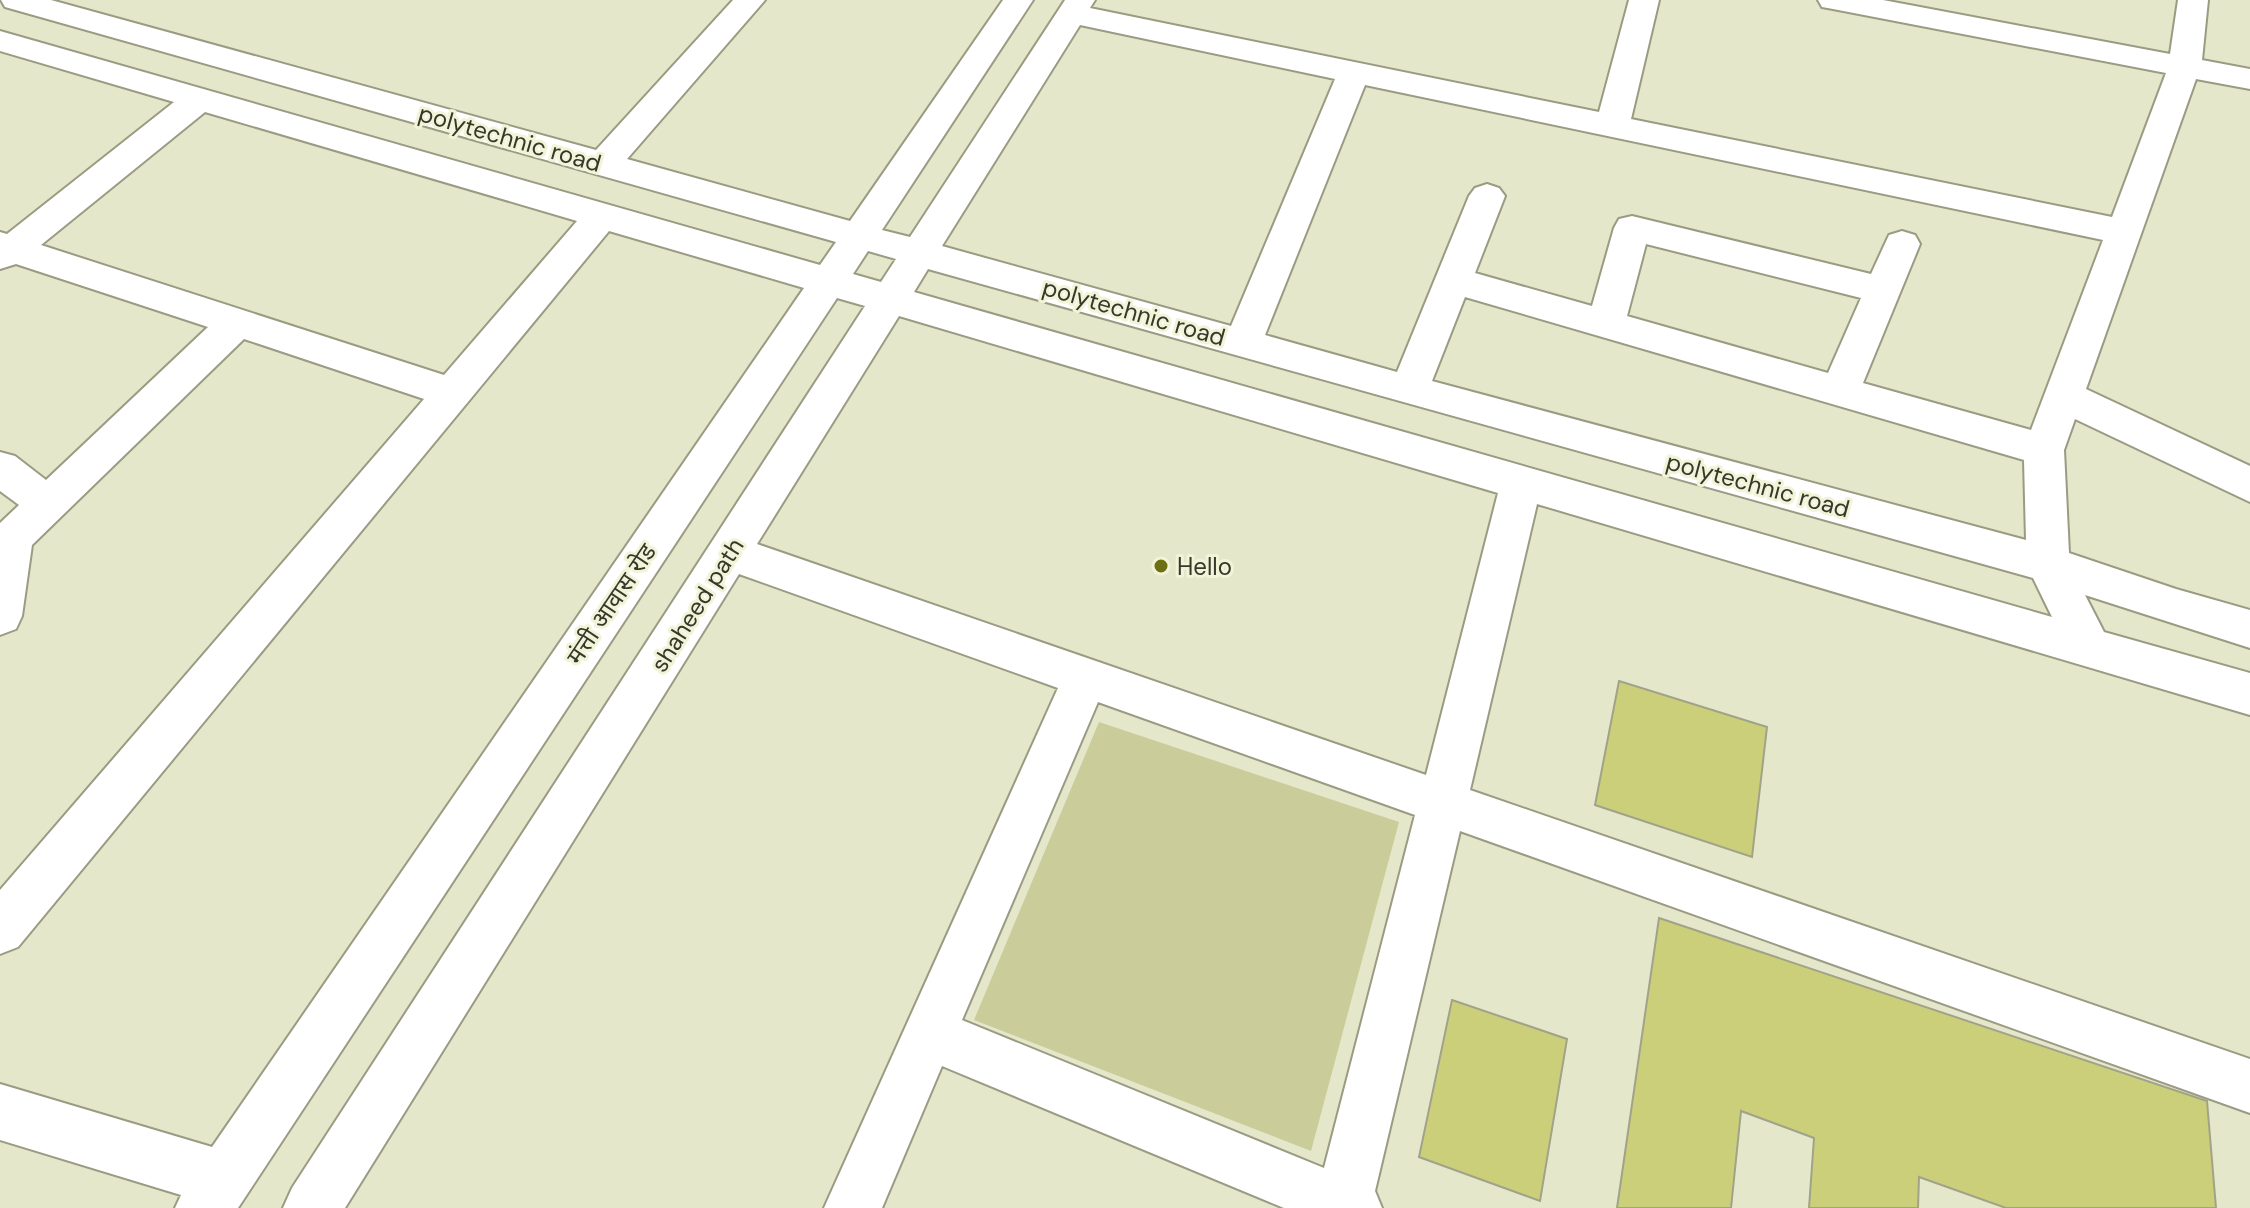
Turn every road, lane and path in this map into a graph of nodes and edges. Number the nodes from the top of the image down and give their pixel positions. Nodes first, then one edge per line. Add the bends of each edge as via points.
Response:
1 (16, 0) edge
2 (750, 0) edge
3 (1018, 0) edge
4 (1644, 0) edge
5 (1833, 0) edge
6 (2193, 0) edge
7 (1075, 7) edge
8 (0, 41) edge
9 (2185, 65) junction
10 (1354, 73) junction
11 (2250, 79) edge
12 (199, 99) junction
13 (1612, 126) junction
14 (603, 164) junction
15 (1487, 196) dead end
16 (602, 216) junction
17 (2123, 232) junction
18 (860, 235) junction
19 (1902, 244) dead end
20 (4, 250) edge
21 (920, 252) junction
22 (1454, 280) junction
23 (828, 281) junction
24 (1882, 290) junction
25 (890, 299) junction
26 (237, 323) junction
27 (1606, 324) junction
28 (1243, 342) junction
29 (1409, 390) junction
30 (1840, 391) junction
31 (452, 393) junction
32 (2063, 395) junction
33 (2044, 450) junction
34 (0, 468) edge
35 (1522, 482) junction
36 (2250, 485) edge
37 (48, 504) junction
38 (6, 540) edge
39 (730, 553) junction
40 (2048, 564) junction
41 (0, 616) edge
42 (2250, 629) edge
43 (2089, 648) junction
44 (1085, 678) junction
45 (2250, 694) edge
46 (1443, 803) junction
47 (0, 929) edge
48 (928, 1033) junction
49 (2250, 1086) edge
50 (6, 1123) edge
51 (214, 1194) edge
52 (1346, 1207) edge
53 (312, 1208) edge
54 (853, 1208) edge

1 - 14 street, polytechnic road
2 - 14 street
3 - 18 street, मंत्ती आवास रोड
4 - 13 street
5 - 9 street
6 - 9 street
7 - 10 street
7 - 21 street, shaheed path
8 - 12 street
9 - 11 street
9 - 17 street
10 - 13 street
10 - 28 street
12 - 16 street
12 - 20 street
13 - 17 street
14 - 18 street, polytechnic road
15 - 22 street
16 - 23 street
16 - 31 street
17 - 32 street
18 - 21 street, polytechnic road
18 - 23 street, मंत्ती आवास रोड
19 - 24 street
20 - 26 street
21 - 25 street, shaheed path
21 - 28 street, polytechnic road
22 - 27 street
22 - 29 street
23 - 25 street
23 - 51 street, मंत्ती आवास रोड
24 - 27 street via 1632,228
24 - 30 street
25 - 35 street
25 - 39 street, shaheed path
26 - 31 street
26 - 37 street
27 - 30 street
28 - 29 street, polytechnic road
29 - 40 street, polytechnic road
30 - 33 street
31 - 47 street
32 - 33 street
32 - 36 street
33 - 40 street
34 - 37 street
35 - 43 street
35 - 46 street
37 - 38 street
38 - 41 street
39 - 44 street
39 - 53 street, shaheed path
40 - 42 street, polytechnic road
40 - 43 street
43 - 45 street
44 - 46 street
44 - 48 street
46 - 49 street
46 - 52 street
48 - 52 street
48 - 54 street
50 - 51 street

